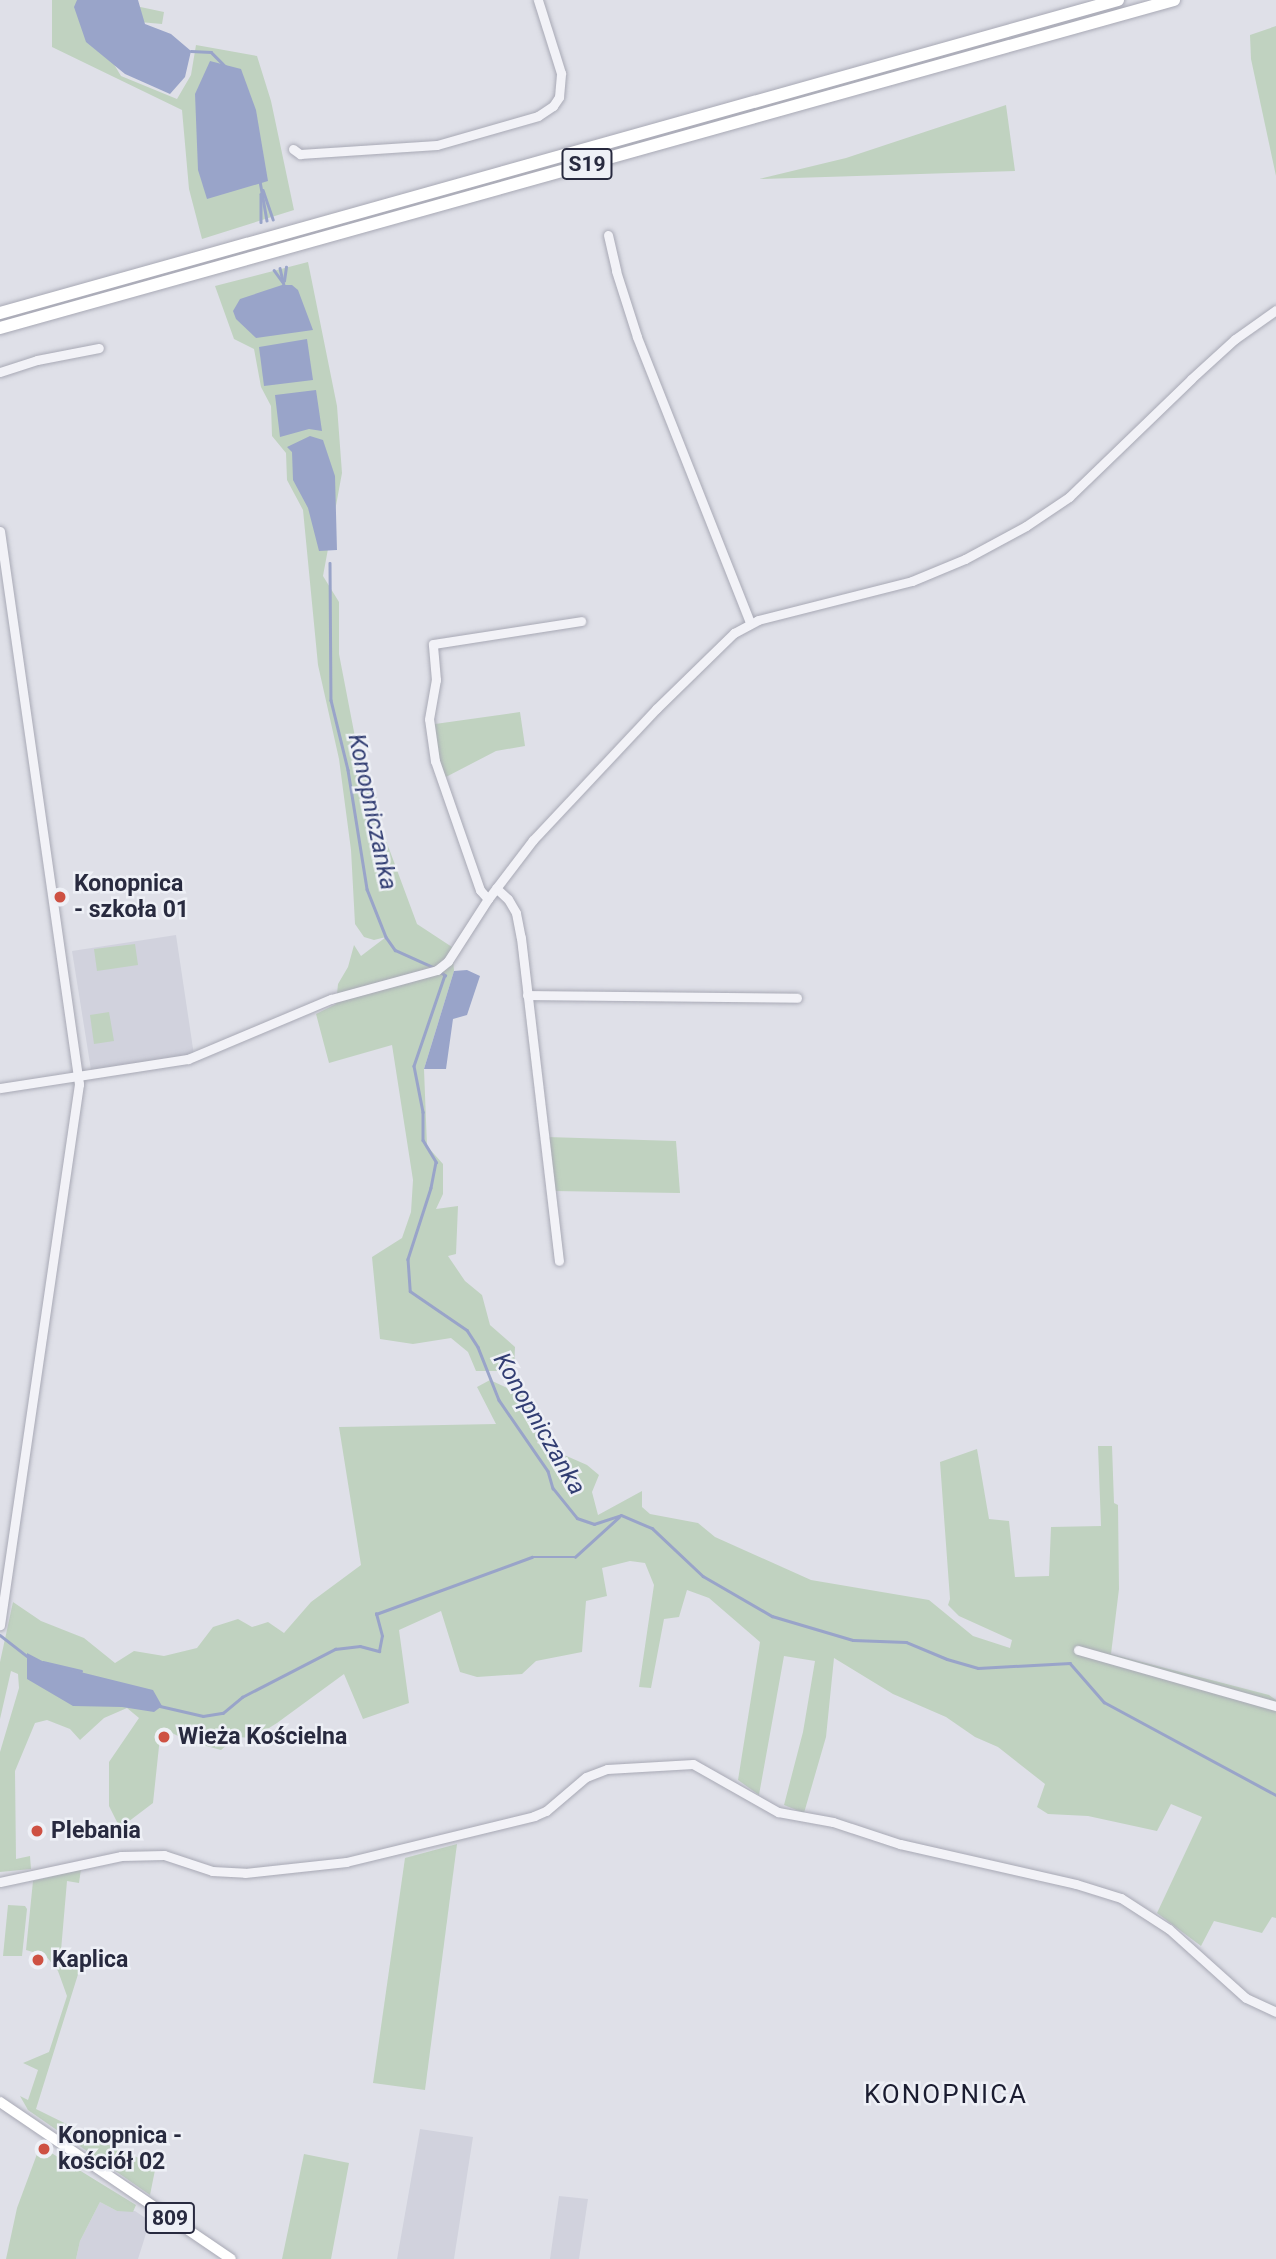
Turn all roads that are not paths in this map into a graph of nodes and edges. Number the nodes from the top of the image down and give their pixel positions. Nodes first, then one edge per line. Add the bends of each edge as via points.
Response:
1 (538, 0) edge
2 (1118, 0) edge
3 (1174, 0) edge
4 (293, 149) dead end
5 (608, 235) dead end
6 (1276, 310) edge
7 (0, 313) edge
8 (0, 328) edge
9 (99, 348) dead end
10 (0, 372) edge
11 (0, 531) edge
12 (581, 621) dead end
13 (750, 623) junction
14 (496, 888) junction
15 (488, 899) junction
16 (527, 995) junction
17 (797, 998) dead end
18 (79, 1077) junction
19 (0, 1088) edge
20 (559, 1261) dead end
21 (0, 1625) edge
22 (1078, 1650) dead end
23 (1276, 1706) edge
24 (0, 1882) edge
25 (1276, 2012) edge
26 (2, 2107) edge
27 (231, 2259) edge

1 - 4 street via 561,73 559,97 538,116 437,145 300,154
2 - 7 highway, S19
3 - 8 highway, S19
5 - 13 street via 637,337
6 - 13 street via 1191,379 1069,497 1026,526 965,559 912,580
9 - 10 street
11 - 18 street
12 - 15 street via 433,644 436,680 429,719 435,761 476,878
13 - 14 street via 718,646 656,709 533,840
14 - 15 street
14 - 16 street via 516,913
15 - 18 street via 438,970 331,999 195,1058
16 - 17 street
16 - 20 street
18 - 19 street
18 - 21 street
22 - 23 street
24 - 25 street via 133,1855 164,1855 212,1871 245,1873 346,1861 534,1816 586,1777 607,1769 693,1763 778,1812 833,1822 900,1844 1121,1898 1168,1929 1246,1998
26 - 27 main road, 809

